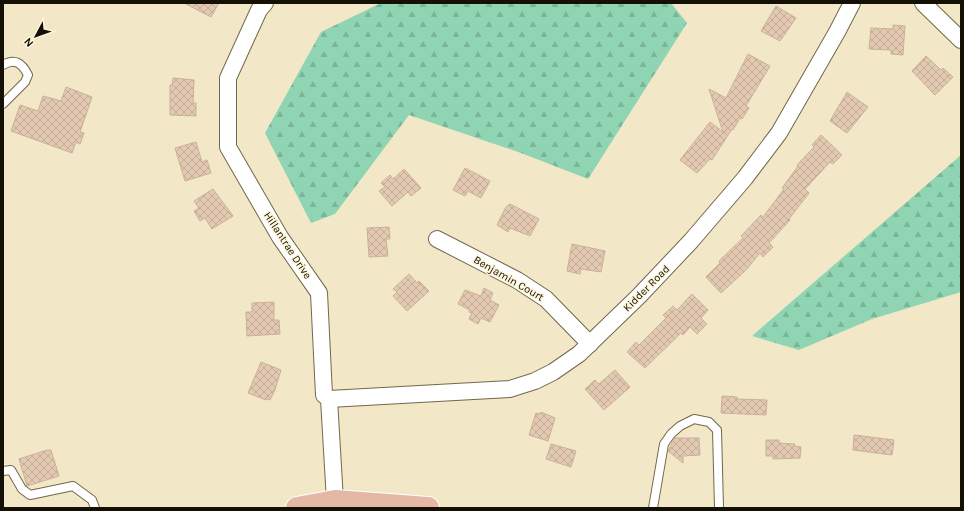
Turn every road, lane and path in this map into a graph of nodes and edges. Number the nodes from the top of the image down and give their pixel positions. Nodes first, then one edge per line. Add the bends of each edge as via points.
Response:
1 (265, 3) edge
2 (852, 3) edge
3 (923, 3) edge
4 (961, 40) edge
5 (3, 65) edge
6 (3, 104) edge
7 (437, 239) dead end
8 (590, 344) junction
9 (329, 399) junction
10 (3, 471) edge
11 (335, 501) junction
12 (95, 508) edge
13 (297, 508) edge
14 (428, 508) edge
15 (653, 508) edge
16 (719, 508) edge

1 - 9 street, Hillantrae Drive via 259,10 228,78 228,147 280,236 319,293 324,396
2 - 8 street, Kidder Road via 789,116 763,155 692,241
3 - 4 street
5 - 6 lane via 16,61 24,67 28,75 25,82
7 - 8 street, Benjamin Court via 517,280 546,299
8 - 9 street, Kidder Road via 553,372 510,389
9 - 11 street, Hillantrae Drive
10 - 12 lane via 11,470 22,489 30,494 73,486 92,500
11 - 13 main road
11 - 14 main road
15 - 16 lane via 664,444 680,426 694,419 709,422 717,430

